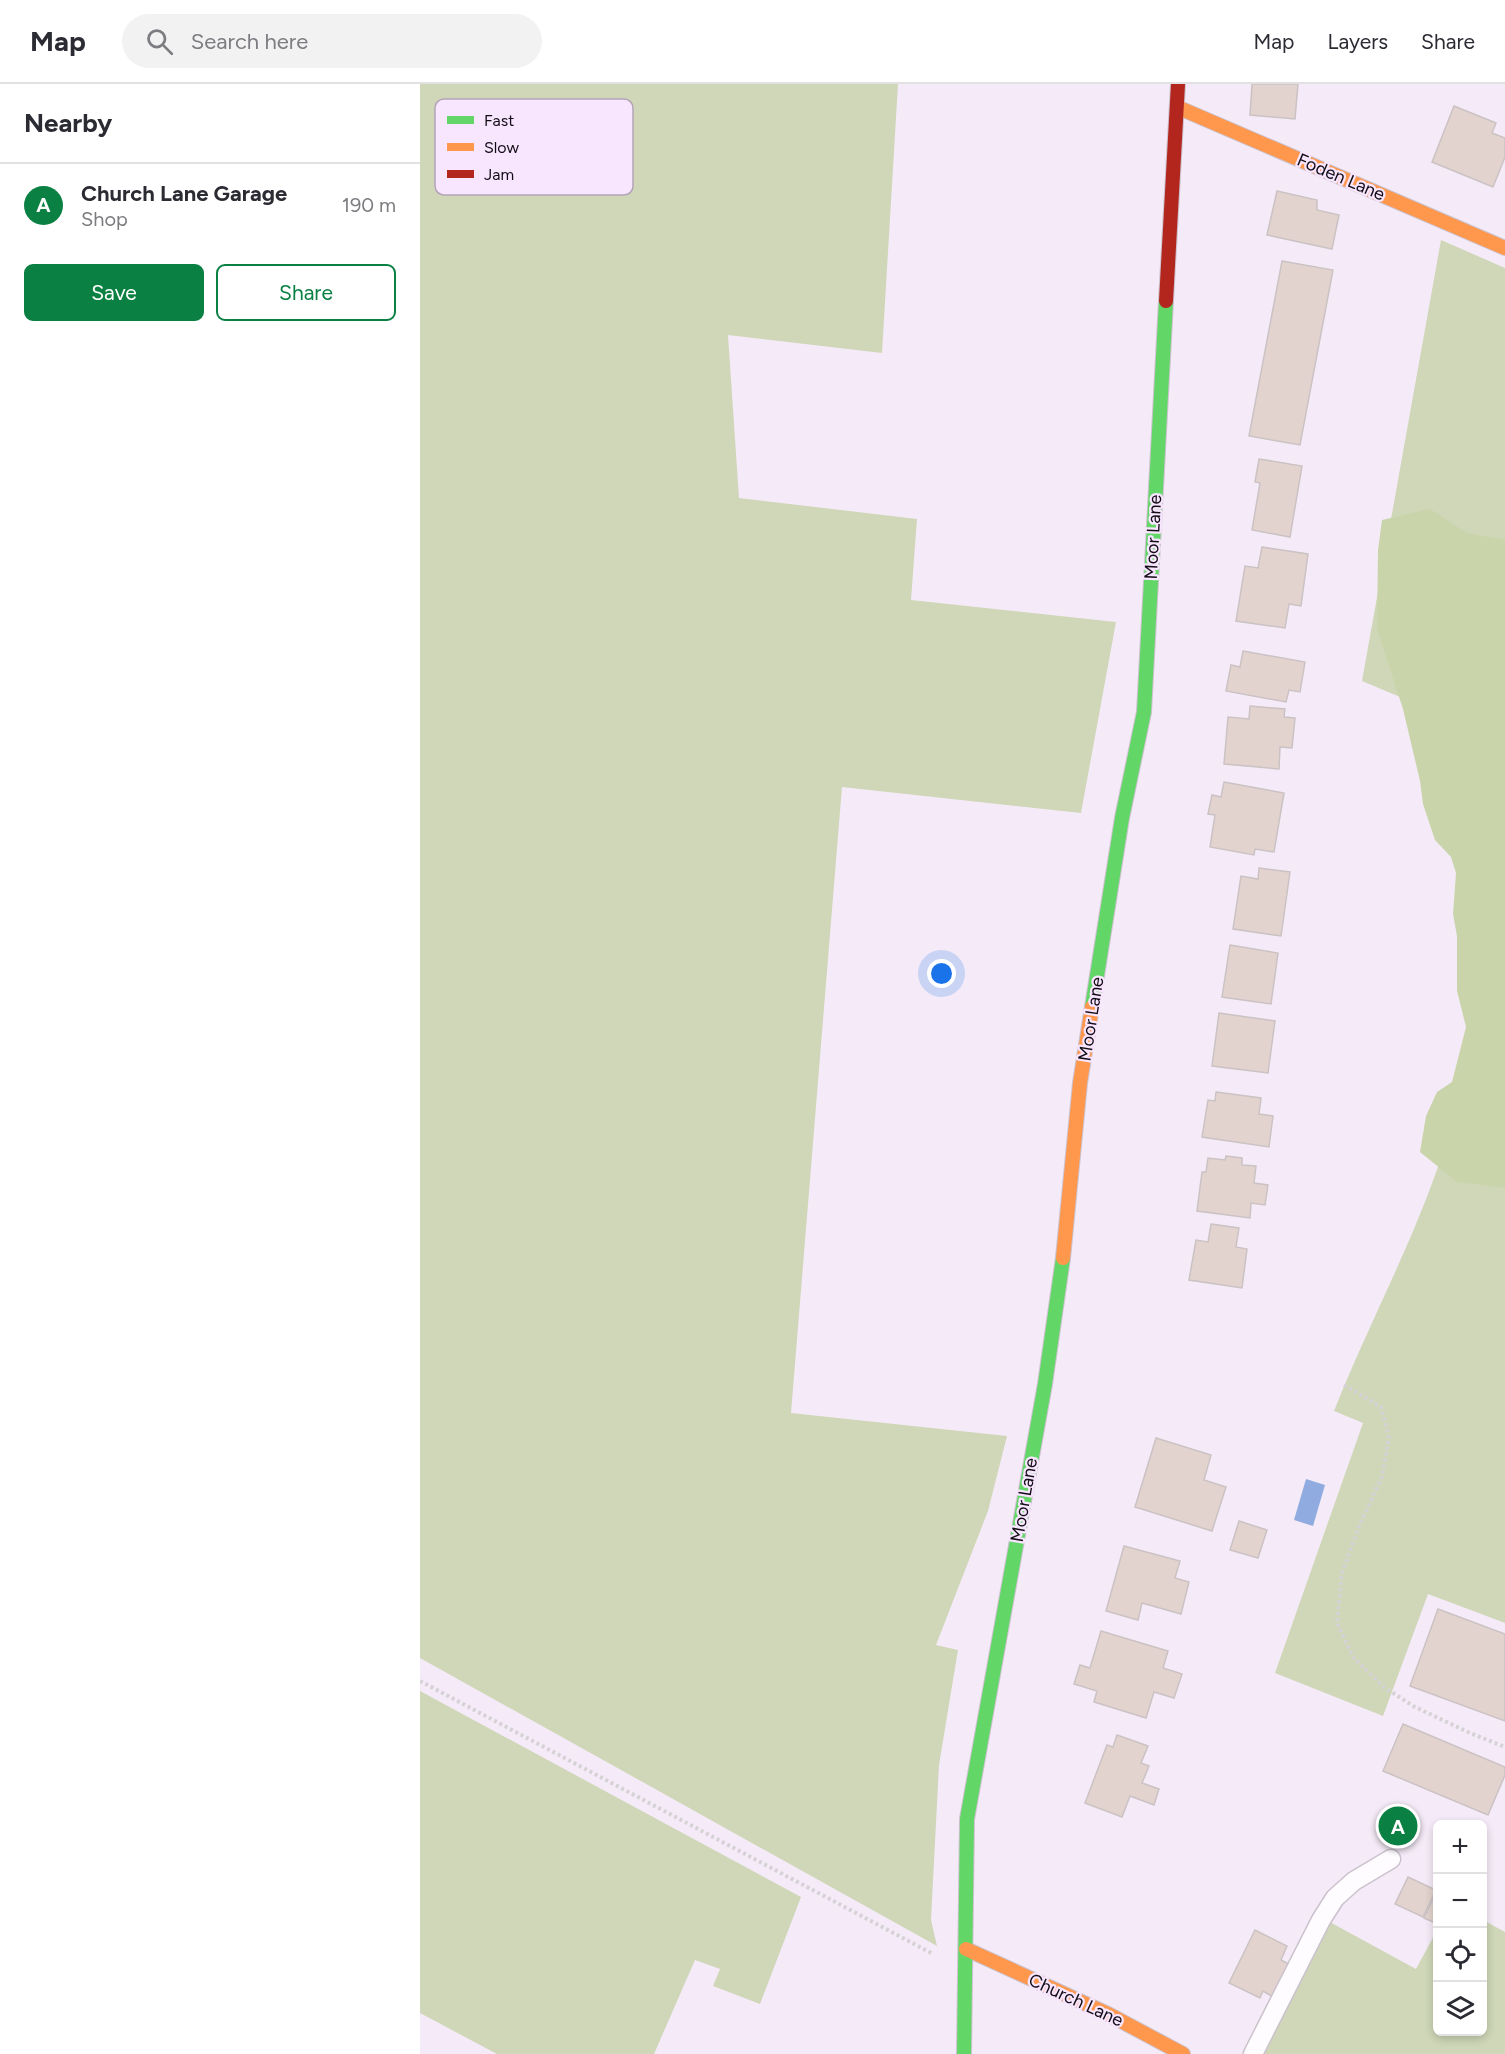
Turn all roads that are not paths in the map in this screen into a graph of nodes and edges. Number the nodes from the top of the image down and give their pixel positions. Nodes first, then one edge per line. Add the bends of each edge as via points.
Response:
1 (1178, 84) edge
2 (1177, 107) junction
3 (1505, 248) edge
4 (1391, 1859) dead end
5 (966, 1949) junction
6 (964, 2054) edge
7 (1183, 2054) edge
8 (1253, 2054) edge

1 - 2 street, Moor Lane
2 - 3 street, Foden Lane
2 - 5 street, Moor Lane via 1144,712 1122,818 1080,1083 1060,1290 1045,1384 967,1819
4 - 8 lane via 1354,1881 1335,1898
5 - 6 street, Moor Lane
5 - 7 street, Church Lane via 1108,2014

